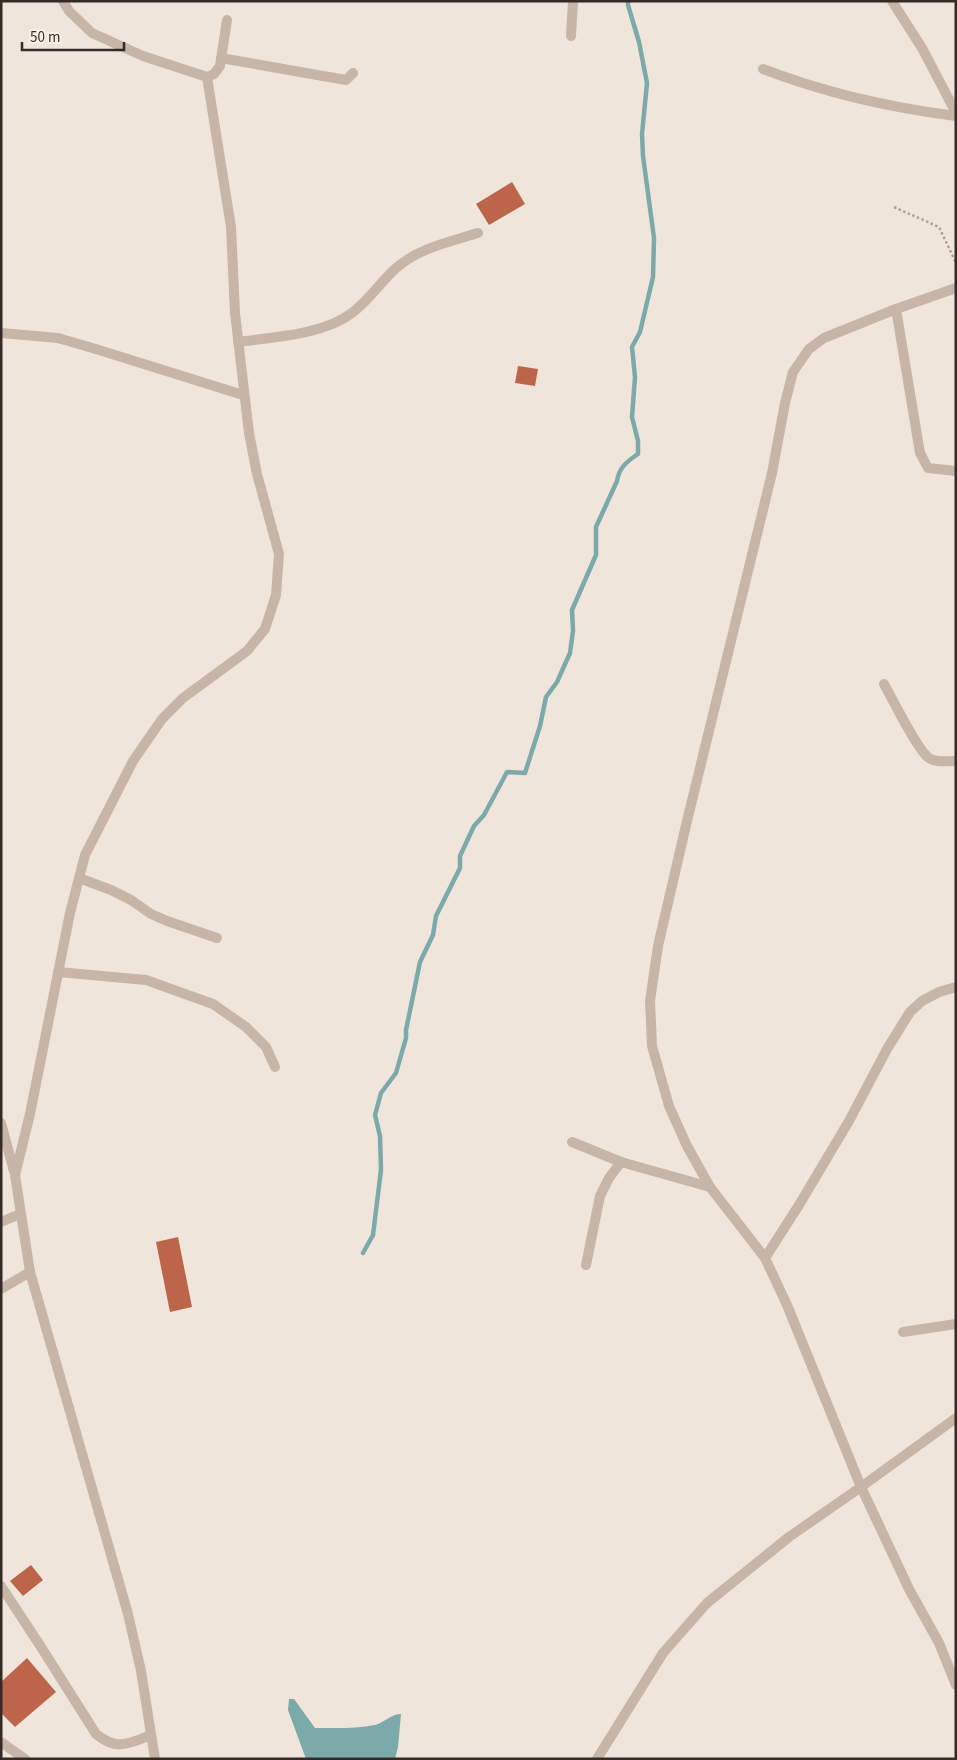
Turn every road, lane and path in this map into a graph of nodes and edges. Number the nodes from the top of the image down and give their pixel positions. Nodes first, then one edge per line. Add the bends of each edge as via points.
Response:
1 (63, 1) edge
2 (573, 1) edge
3 (892, 1) edge
4 (227, 20) dead end
5 (571, 36) dead end
6 (221, 58) junction
7 (763, 69) dead end
8 (352, 73) dead end
9 (206, 77) junction
10 (956, 114) edge
11 (894, 207) dead end
12 (478, 233) dead end
13 (956, 263) edge
14 (956, 288) edge
15 (896, 309) junction
16 (1, 333) edge
17 (238, 342) junction
18 (243, 396) junction
19 (956, 471) edge
20 (884, 684) dead end
21 (956, 761) edge
22 (79, 878) junction
23 (217, 938) dead end
24 (58, 972) junction
25 (956, 987) edge
26 (275, 1067) dead end
27 (1, 1124) edge
28 (572, 1142) dead end
29 (622, 1162) junction
30 (14, 1175) junction
31 (710, 1187) junction
32 (20, 1214) junction
33 (1, 1222) edge
34 (764, 1258) junction
35 (586, 1265) dead end
36 (30, 1272) junction
37 (1, 1289) edge
38 (956, 1324) edge
39 (903, 1332) dead end
40 (956, 1418) edge
41 (862, 1487) junction
42 (1, 1586) edge
43 (956, 1685) edge
44 (151, 1736) junction
45 (1, 1742) edge
46 (25, 1759) edge
47 (155, 1759) edge
48 (597, 1759) edge

1 - 9 street via 92,32 142,56
2 - 5 street
3 - 10 street via 922,48
4 - 6 street
6 - 8 street via 346,80
6 - 9 street via 214,74
7 - 10 street via 796,82 915,111
9 - 17 street via 231,227
11 - 13 path via 939,227
12 - 17 street via 425,249 396,268 352,313 327,326
14 - 15 street
15 - 19 street via 920,453 928,468
15 - 31 street via 824,338 809,349 793,372 772,473 658,946 650,1001 652,1046 669,1106
16 - 18 street via 66,341
17 - 18 street
18 - 22 street via 257,474 279,554 276,595 264,630 247,651 183,698 162,719 133,761 112,801 85,855
20 - 21 street via 929,758 940,762
22 - 23 street via 124,896 167,921
22 - 24 street
24 - 26 street via 146,980 213,1004 246,1027 266,1047
24 - 30 street via 30,1114
25 - 34 street via 922,1001 910,1012 849,1121
27 - 30 street
28 - 29 street
29 - 31 street
29 - 35 street via 600,1196
30 - 32 street
31 - 34 street
32 - 33 street
32 - 36 street
34 - 41 street via 787,1305
36 - 37 street
36 - 44 street via 128,1614
38 - 39 street
40 - 41 street
41 - 43 street
41 - 48 street via 789,1537 706,1603 662,1653
42 - 44 street via 96,1734 107,1743 122,1745
44 - 47 street
45 - 46 street

